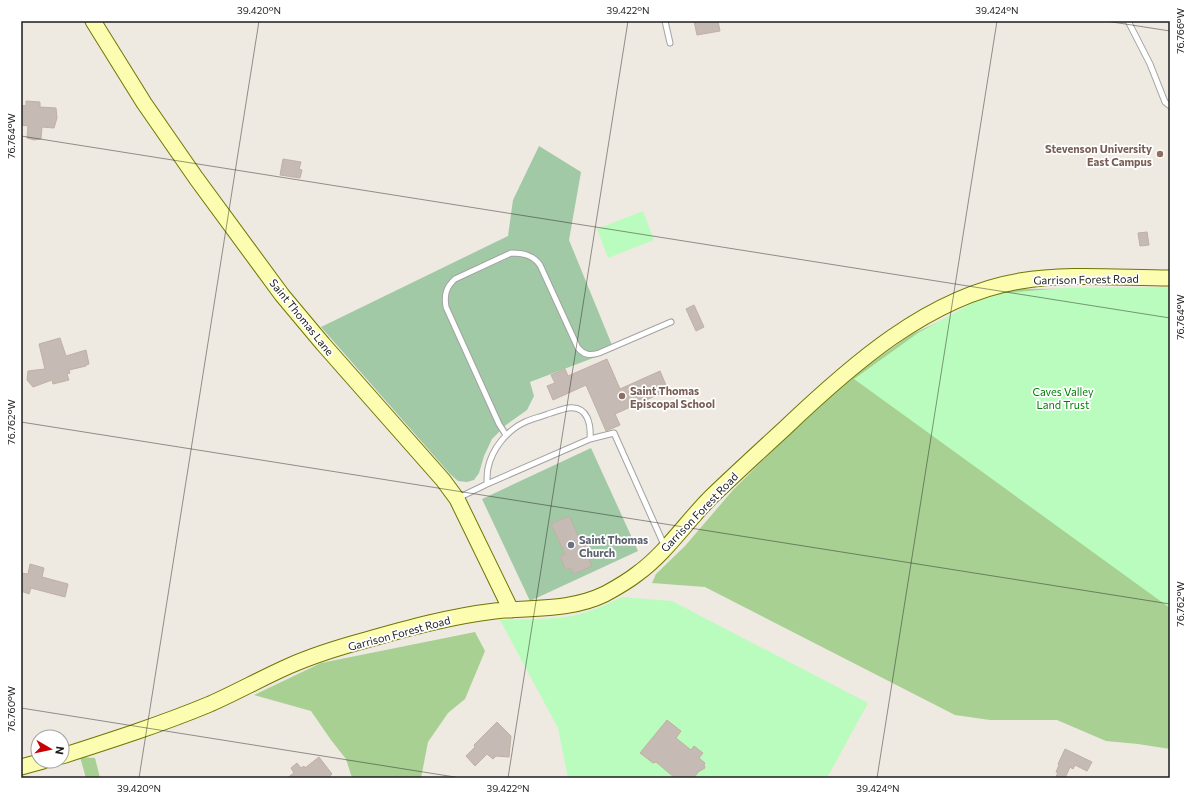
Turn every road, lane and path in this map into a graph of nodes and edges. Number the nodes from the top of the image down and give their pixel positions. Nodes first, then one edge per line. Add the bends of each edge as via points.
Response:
1 (93, 21) edge
2 (665, 21) edge
3 (1128, 21) edge
4 (670, 43) dead end
5 (1170, 106) edge
6 (1170, 278) edge
7 (671, 322) dead end
8 (506, 435) junction
9 (590, 439) junction
10 (487, 484) junction
11 (457, 499) junction
12 (665, 547) junction
13 (511, 610) junction
14 (70, 753) edge

1 - 11 main road, Saint Thomas Lane via 144,103 282,295
2 - 4 lane
3 - 5 lane via 1150,64 1165,102
6 - 12 main road, Garrison Forest Road via 1068,277 1020,281 994,286 950,304 898,334 832,383 709,499
7 - 8 lane via 599,353 588,355 578,348 540,265 532,258 511,253 455,279 448,285 446,307
8 - 9 lane via 524,422 569,408 578,408 585,412 589,420
8 - 10 lane via 494,452 488,468
9 - 10 lane
9 - 12 lane via 614,433
10 - 11 lane
11 - 13 main road, Saint Thomas Lane
12 - 13 main road, Garrison Forest Road via 639,573 602,596 559,608
13 - 14 main road, Garrison Forest Road via 465,616 416,627 331,651 292,665 212,703 169,720

